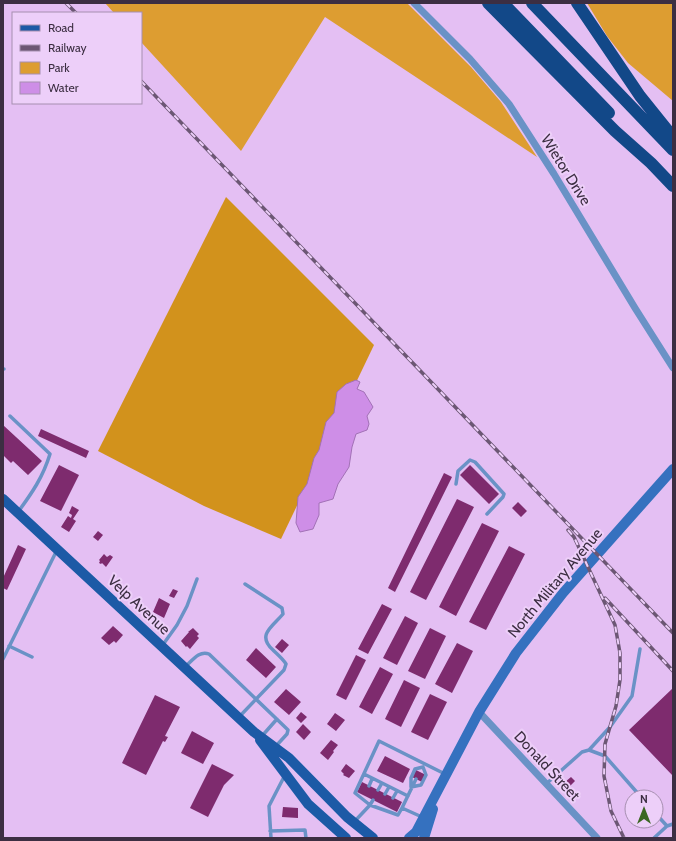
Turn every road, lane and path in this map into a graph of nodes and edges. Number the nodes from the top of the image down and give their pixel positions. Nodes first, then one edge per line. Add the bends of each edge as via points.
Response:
1 (414, 3) edge
2 (488, 3) edge
3 (503, 3) edge
4 (532, 3) edge
5 (577, 3) edge
6 (673, 138) edge
7 (673, 150) edge
8 (651, 163) junction
9 (673, 186) edge
10 (673, 368) edge
11 (10, 416) dead end
12 (673, 469) edge
13 (456, 484) dead end
14 (3, 499) edge
15 (18, 513) junction
16 (487, 514) dead end
17 (57, 549) junction
18 (197, 579) dead end
19 (245, 584) dead end
20 (9, 646) junction
21 (162, 647) junction
22 (640, 649) dead end
23 (32, 657) dead end
24 (3, 659) edge
25 (185, 668) junction
26 (256, 699) junction
27 (479, 712) junction
28 (238, 718) junction
29 (277, 719) junction
30 (258, 735) junction
31 (275, 747) junction
32 (589, 750) junction
33 (423, 765) junction
34 (420, 772) dead end
35 (286, 774) junction
36 (364, 774) junction
37 (446, 775) junction
38 (372, 779) junction
39 (416, 779) dead end
40 (382, 784) junction
41 (546, 784) junction
42 (369, 786) dead end
43 (389, 787) junction
44 (411, 787) junction
45 (440, 788) junction
46 (634, 789) edge
47 (378, 790) dead end
48 (397, 791) junction
49 (385, 794) dead end
50 (408, 796) junction
51 (393, 798) dead end
52 (373, 800) dead end
53 (370, 804) junction
54 (402, 808) junction
55 (424, 818) junction
56 (354, 823) junction
57 (664, 823) edge
58 (673, 824) edge
59 (667, 826) junction
60 (270, 831) junction
61 (271, 838) edge
62 (306, 838) edge
63 (346, 838) edge
64 (373, 838) edge
65 (409, 838) edge
66 (424, 838) edge
67 (597, 838) edge
68 (654, 838) edge

1 - 10 street, Wietor Drive via 494,84 512,108
2 - 8 highway via 615,131
3 - 8 highway via 622,127
4 - 7 highway
5 - 6 highway via 640,96
8 - 9 highway
11 - 15 lane via 50,454 36,488
12 - 27 street, North Military Avenue via 562,593 516,653
13 - 16 lane via 458,471 470,460 475,462 504,494
14 - 15 main road, Velp Avenue
15 - 17 main road, Velp Avenue
17 - 20 lane
17 - 21 main road, Velp Avenue
18 - 21 lane via 178,625
19 - 26 lane via 283,611 265,636 265,640 286,666
20 - 23 lane
20 - 24 lane
21 - 25 main road, Velp Avenue
22 - 32 lane via 632,696 610,727
25 - 26 lane via 200,653 209,654
25 - 28 main road, Velp Avenue
26 - 28 lane
26 - 29 lane
27 - 37 street, North Military Avenue
27 - 41 street, Donald Street
28 - 30 main road, Velp Avenue
29 - 30 lane
29 - 31 lane via 288,732
30 - 31 main road, Velp Avenue
30 - 35 main road, Velp Avenue
31 - 56 main road, Velp Avenue
32 - 41 lane via 582,752
32 - 46 lane via 605,756
33 - 34 lane
33 - 36 lane via 380,740
33 - 37 lane
33 - 44 lane via 415,769
33 - 44 lane via 426,775 421,785
35 - 60 lane via 269,806
35 - 63 main road, Velp Avenue via 308,804
36 - 38 lane
36 - 53 lane via 355,793
37 - 45 street, North Military Avenue
38 - 40 lane
38 - 42 lane
39 - 44 lane
40 - 43 lane
40 - 47 lane
41 - 67 street, Donald Street
43 - 48 lane
43 - 49 lane
44 - 50 lane
45 - 55 street, North Military Avenue
45 - 66 street, North Military Avenue
48 - 50 lane
48 - 51 lane
50 - 54 lane
52 - 53 lane
53 - 54 lane via 398,815
53 - 56 lane
54 - 55 lane
55 - 65 street, North Military Avenue
56 - 64 main road, Velp Avenue
57 - 59 lane
58 - 59 lane
59 - 68 lane
60 - 61 lane
60 - 62 lane via 305,830

